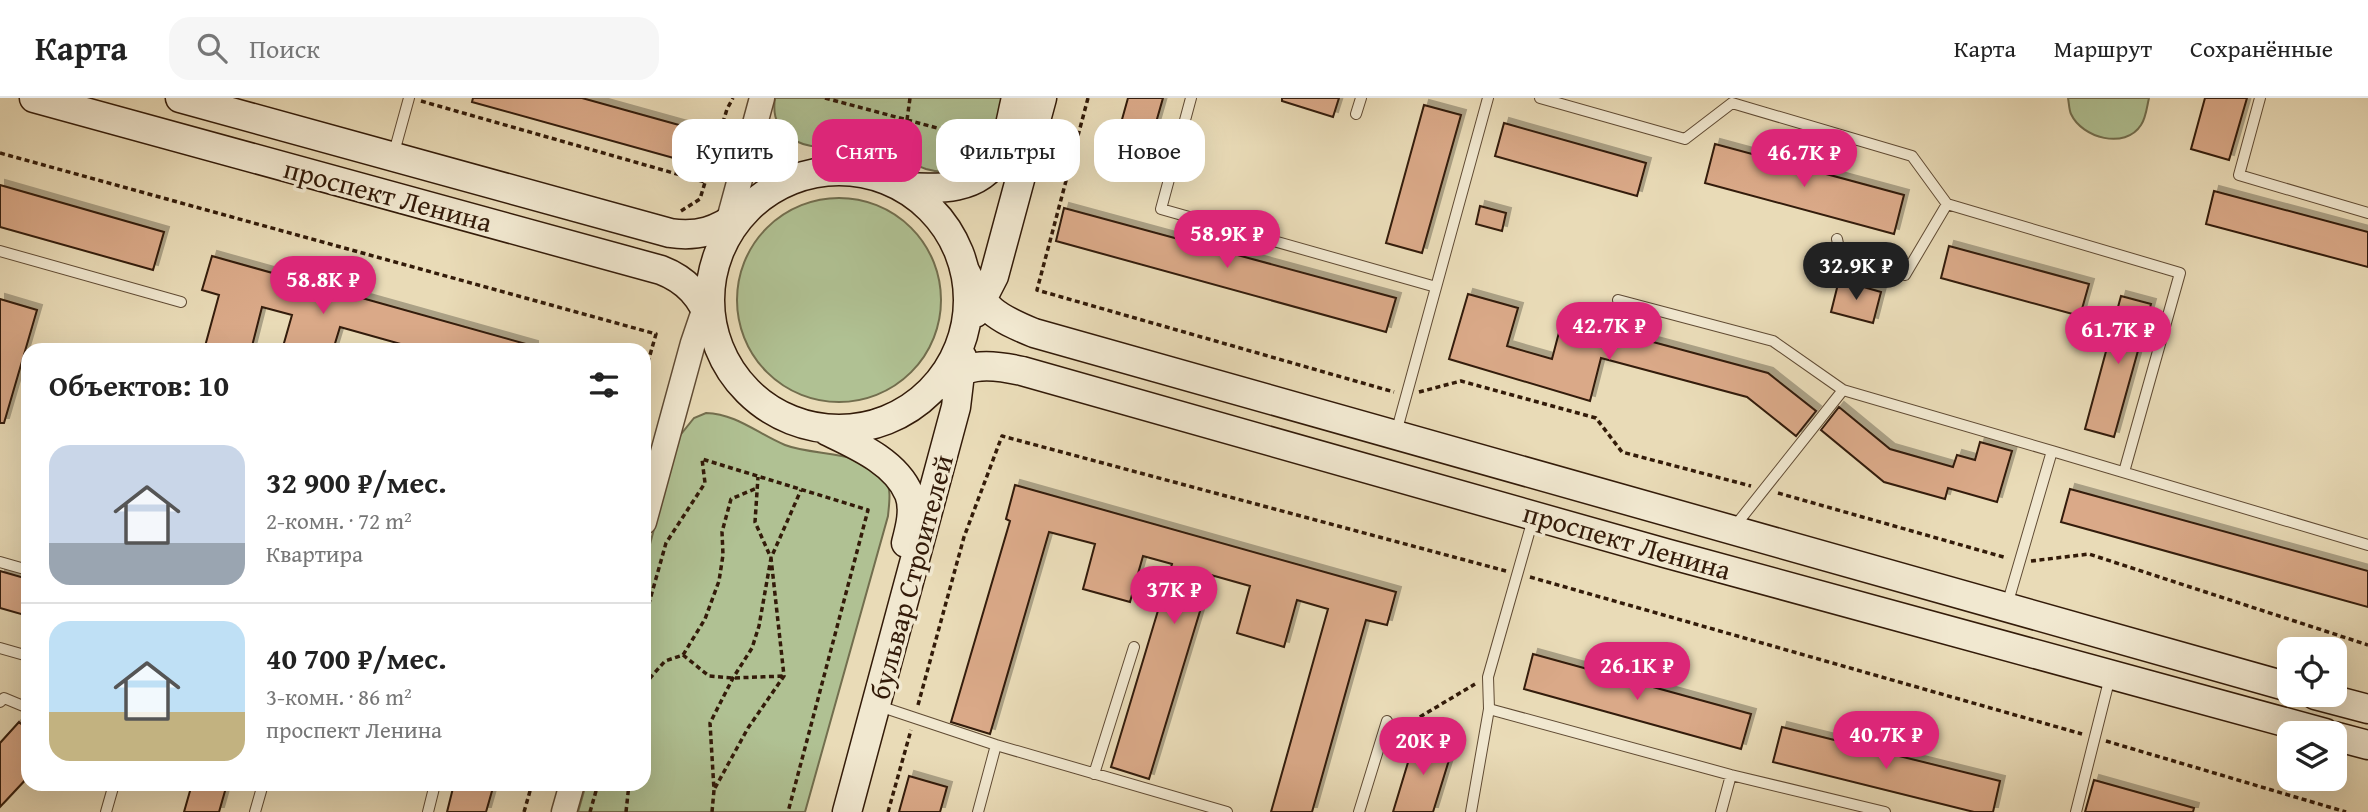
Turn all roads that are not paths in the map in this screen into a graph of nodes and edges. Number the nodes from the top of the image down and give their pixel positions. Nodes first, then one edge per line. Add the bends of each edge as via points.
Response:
1 (34, 98) edge
2 (180, 98) edge
3 (409, 98) edge
4 (762, 98) edge
5 (1016, 98) edge
6 (1042, 98) edge
7 (1191, 98) edge
8 (1361, 98) edge
9 (1488, 98) edge
10 (1540, 98) edge
11 (2260, 98) edge
12 (1356, 114) dead end
13 (393, 156) junction
14 (902, 187) junction
15 (1947, 204) junction
16 (2368, 212) edge
17 (724, 236) junction
18 (1837, 240) dead end
19 (0, 251) edge
20 (965, 271) junction
21 (1436, 287) junction
22 (1618, 300) dead end
23 (181, 302) dead end
24 (983, 302) junction
25 (710, 307) junction
26 (963, 335) junction
27 (962, 370) junction
28 (934, 388) junction
29 (1843, 390) junction
30 (825, 429) junction
31 (1395, 437) junction
32 (2052, 451) junction
33 (2124, 472) junction
34 (651, 499) edge
35 (1535, 515) junction
36 (1732, 529) junction
37 (2368, 545) edge
38 (0, 562) edge
39 (21, 568) edge
40 (2005, 608) junction
41 (1134, 647) dead end
42 (0, 648) edge
43 (21, 654) edge
44 (2110, 676) junction
45 (2277, 684) edge
46 (0, 702) edge
47 (2347, 703) edge
48 (21, 705) edge
49 (877, 705) junction
50 (1489, 709) junction
51 (2368, 709) edge
52 (1387, 721) dead end
53 (2280, 721) edge
54 (2347, 739) edge
55 (996, 745) junction
56 (2368, 745) edge
57 (1094, 774) junction
58 (1731, 775) junction
59 (112, 791) edge
60 (261, 791) edge
61 (433, 791) edge
62 (570, 791) edge
63 (106, 812) edge
64 (256, 812) edge
65 (428, 812) edge
66 (564, 812) edge
67 (832, 812) edge
68 (847, 812) edge
69 (978, 812) edge
70 (1227, 812) edge
71 (1359, 812) edge
72 (1471, 812) edge
73 (1721, 812) edge
74 (1885, 812) edge
75 (2076, 812) edge

1 - 25 main road, проспект Ленина via 661,270 683,281
2 - 13 main road, проспект Ленина
3 - 13 lane
4 - 17 street
5 - 14 main road via 1000,155 985,173 958,187
6 - 24 main road
7 - 21 lane via 1161,209
8 - 12 lane
9 - 21 lane
10 - 15 lane via 1685,139 1732,103 1912,156
11 - 16 lane via 2239,175
13 - 17 main road, проспект Ленина via 670,233
14 - 17 main road, проспект Ленина via 884,178 843,170 803,176 751,206
14 - 20 main road, проспект Ленина via 920,200 948,233
15 - 18 lane via 1905,275 1841,258
15 - 33 lane via 2180,273
17 - 25 main road
19 - 23 lane
20 - 24 main road, проспект Ленина
20 - 26 main road, бульвар Строителей
21 - 31 lane
22 - 29 lane via 1773,341
24 - 26 main road
24 - 31 main road, проспект Ленина via 1002,320 1034,333
25 - 30 main road via 718,349 729,370 760,403 790,420
25 - 34 street
26 - 27 main road, бульвар Строителей
26 - 28 main road
27 - 28 main road, проспект Ленина
27 - 35 main road, проспект Ленина via 992,365 1022,371
27 - 49 main road, бульвар Строителей
28 - 30 main road, проспект Ленина via 890,419 848,430
29 - 32 lane
29 - 36 lane
30 - 67 main road, бульвар Строителей via 862,448 897,477 909,495 912,523
31 - 36 main road, проспект Ленина
32 - 33 lane
32 - 40 lane
33 - 37 lane
35 - 44 main road, проспект Ленина
35 - 50 lane via 1488,677
36 - 40 main road, проспект Ленина
38 - 39 lane
40 - 45 main road, проспект Ленина
41 - 57 lane
42 - 43 lane
44 - 53 main road, проспект Ленина
44 - 75 lane
46 - 48 lane via 4,698
47 - 51 main road
49 - 55 lane
49 - 68 main road, бульвар Строителей
50 - 58 lane
50 - 72 lane
52 - 71 lane
54 - 56 main road
55 - 57 lane
55 - 69 lane
57 - 70 lane
58 - 73 lane
58 - 74 lane
59 - 63 lane
60 - 64 lane
61 - 65 lane
62 - 66 street

